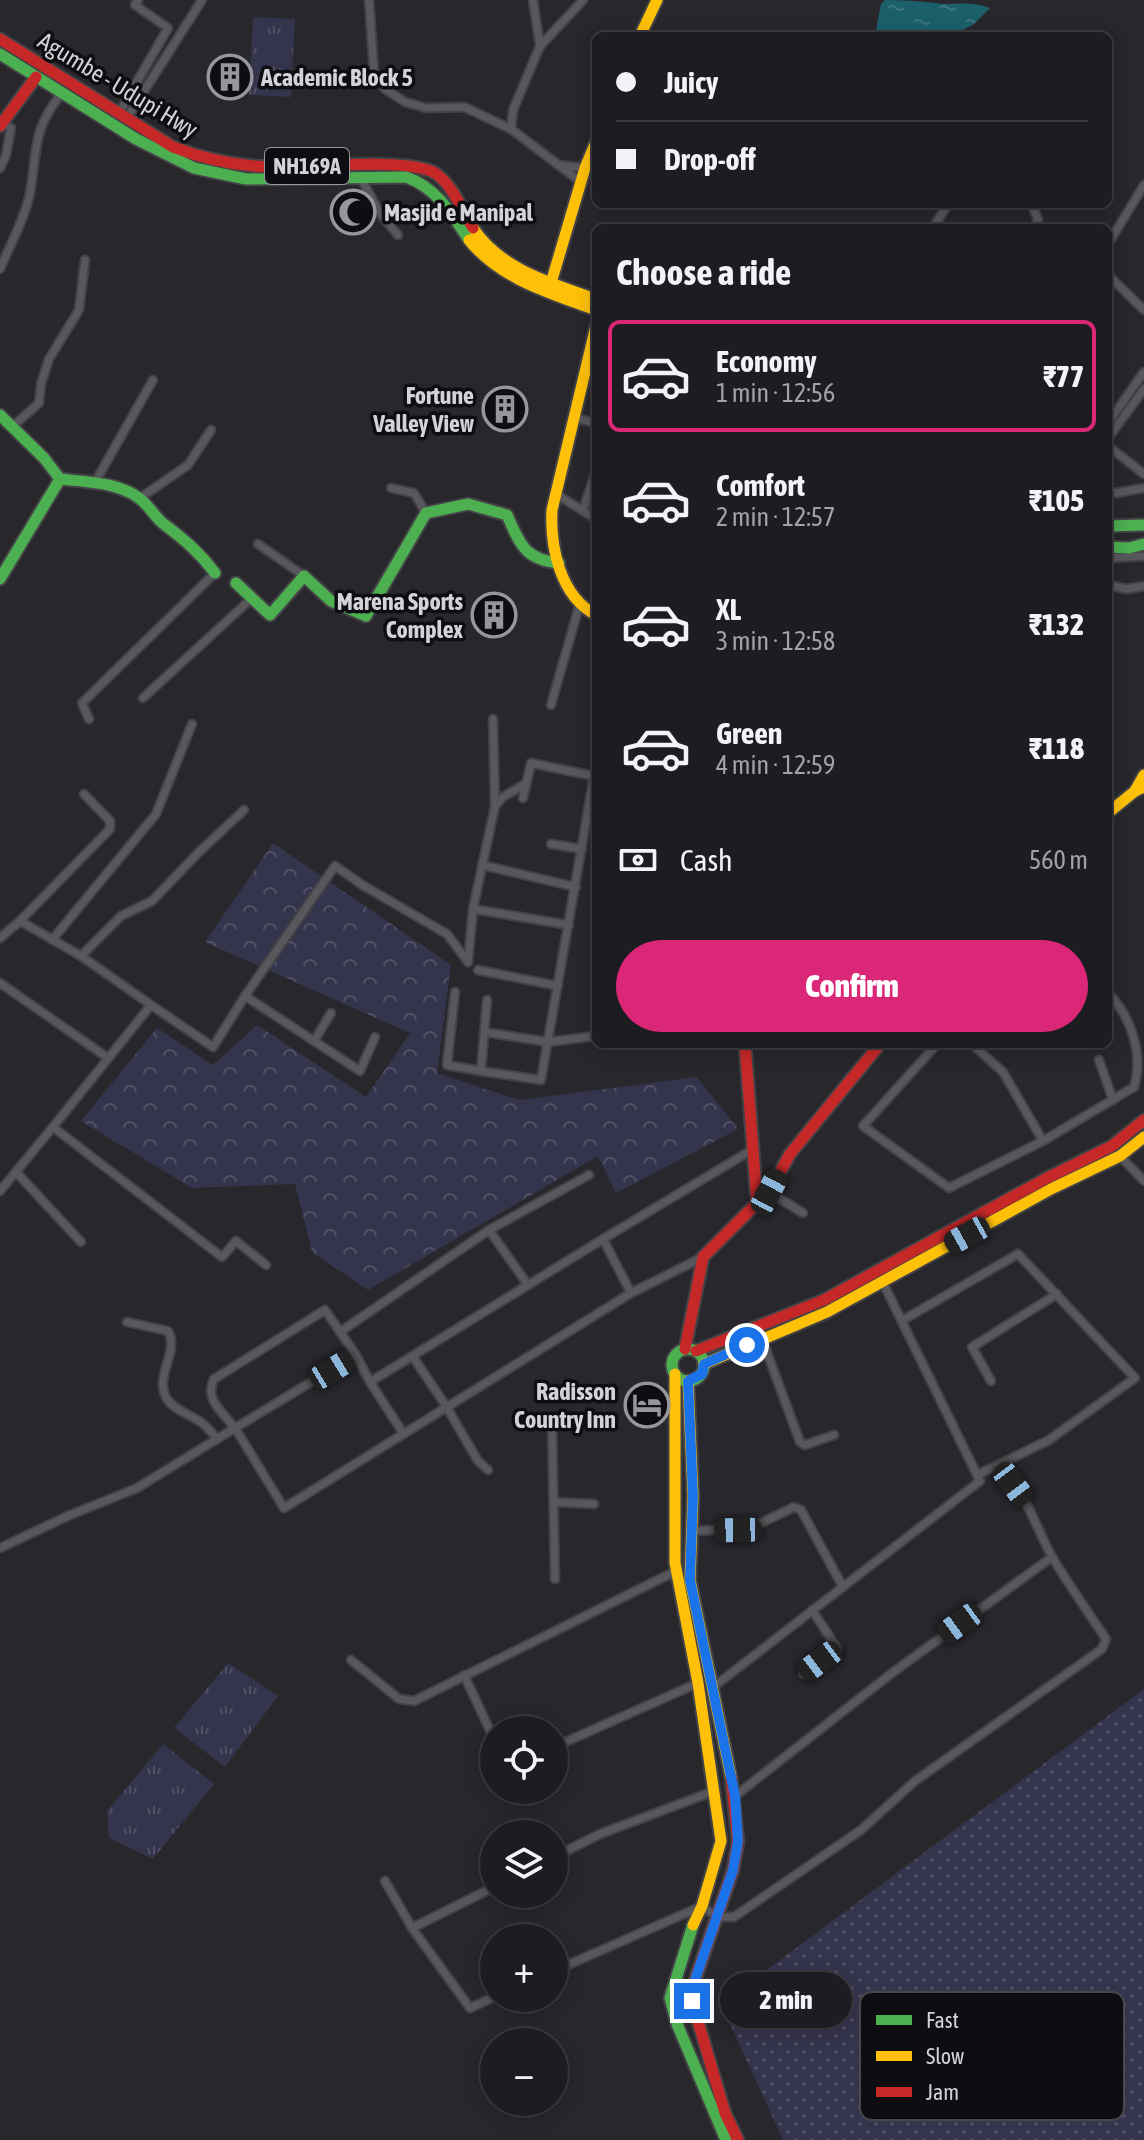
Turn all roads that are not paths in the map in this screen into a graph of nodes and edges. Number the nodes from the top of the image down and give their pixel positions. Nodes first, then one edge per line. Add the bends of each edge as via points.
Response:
1 (138, 0) edge
2 (202, 0) edge
3 (369, 0) edge
4 (533, 0) edge
5 (583, 0) edge
6 (657, 0) edge
7 (642, 32) edge
8 (0, 39) edge
9 (540, 46) junction
10 (0, 54) edge
11 (36, 77) junction
12 (62, 93) junction
13 (123, 116) junction
14 (1, 124) edge
15 (511, 129) junction
16 (592, 151) edge
17 (556, 164) junction
18 (0, 168) edge
19 (585, 168) junction
20 (361, 178) junction
21 (581, 182) junction
22 (1144, 185) edge
23 (398, 235) dead end
24 (1112, 237) edge
25 (85, 260) dead end
26 (0, 269) edge
27 (1112, 279) edge
28 (550, 288) junction
29 (592, 298) edge
30 (592, 308) edge
31 (1144, 310) edge
32 (592, 344) edge
33 (1144, 372) edge
34 (153, 380) dead end
35 (1144, 389) edge
36 (0, 415) edge
37 (1112, 417) edge
38 (575, 418) junction
39 (592, 422) edge
40 (11, 427) junction
41 (211, 430) dead end
42 (1112, 433) edge
43 (1112, 449) edge
44 (1144, 474) edge
45 (60, 479) junction
46 (592, 483) edge
47 (94, 484) junction
48 (391, 488) dead end
49 (1144, 488) edge
50 (1112, 492) edge
51 (556, 494) junction
52 (140, 498) junction
53 (583, 510) junction
54 (426, 513) junction
55 (592, 516) edge
56 (1144, 525) edge
57 (1112, 526) edge
58 (258, 544) dead end
59 (1144, 544) edge
60 (1112, 547) edge
61 (1144, 556) edge
62 (1112, 558) edge
63 (559, 563) junction
64 (215, 573) joint
65 (304, 576) junction
66 (0, 579) edge
67 (236, 583) dead end
68 (1112, 586) edge
69 (1144, 586) edge
70 (252, 598) junction
71 (580, 603) junction
72 (592, 614) edge
73 (143, 698) dead end
74 (551, 705) dead end
75 (89, 719) dead end
76 (493, 719) dead end
77 (192, 724) dead end
78 (1144, 775) edge
79 (592, 776) edge
80 (525, 784) junction
81 (592, 788) edge
82 (1140, 789) edge
83 (84, 794) dead end
84 (523, 798) dead end
85 (495, 806) junction
86 (244, 810) dead end
87 (1112, 810) edge
88 (585, 830) junction
89 (592, 830) edge
90 (551, 844) dead end
91 (582, 849) junction
92 (482, 865) junction
93 (576, 887) junction
94 (473, 909) junction
95 (20, 921) junction
96 (569, 925) junction
97 (0, 938) edge
98 (52, 940) junction
99 (81, 956) junction
100 (478, 970) dead end
101 (558, 986) junction
102 (2, 988) edge
103 (455, 992) dead end
104 (245, 996) junction
105 (1112, 999) edge
106 (487, 1000) dead end
107 (151, 1005) junction
108 (331, 1013) dead end
109 (484, 1032) junction
110 (592, 1036) edge
111 (375, 1037) dead end
112 (314, 1041) junction
113 (548, 1042) junction
114 (745, 1048) edge
115 (877, 1048) edge
116 (933, 1048) edge
117 (976, 1048) edge
118 (108, 1058) junction
119 (1099, 1060) dead end
120 (481, 1071) junction
121 (1113, 1100) junction
122 (1144, 1120) edge
123 (53, 1127) junction
124 (1144, 1137) edge
125 (1043, 1141) junction
126 (755, 1148) junction
127 (1120, 1156) junction
128 (16, 1172) junction
129 (589, 1175) dead end
130 (1144, 1181) edge
131 (1049, 1183) junction
132 (0, 1191) edge
133 (769, 1192) junction
134 (757, 1203) junction
135 (803, 1213) dead end
136 (489, 1230) junction
137 (603, 1239) junction
138 (81, 1242) dead end
139 (703, 1257) junction
140 (266, 1265) dead end
141 (883, 1283) junction
142 (528, 1285) junction
143 (631, 1293) junction
144 (1057, 1294) junction
145 (693, 1311) dead end
146 (903, 1320) junction
147 (127, 1322) dead end
148 (340, 1332) junction
149 (762, 1339) junction
150 (690, 1350) junction
151 (356, 1355) junction
152 (413, 1357) junction
153 (704, 1364) junction
154 (1144, 1372) edge
155 (675, 1374) junction
156 (1135, 1378) junction
157 (688, 1381) junction
158 (991, 1381) dead end
159 (370, 1382) junction
160 (446, 1406) junction
161 (552, 1423) dead end
162 (235, 1428) junction
163 (403, 1433) junction
164 (834, 1435) dead end
165 (217, 1439) junction
166 (995, 1467) junction
167 (488, 1470) dead end
168 (977, 1475) junction
169 (554, 1502) junction
170 (594, 1504) dead end
171 (692, 1531) junction
172 (0, 1548) edge
173 (1052, 1557) junction
174 (676, 1571) junction
175 (555, 1579) dead end
176 (843, 1587) junction
177 (812, 1610) junction
178 (351, 1660) dead end
179 (803, 1674) dead end
180 (464, 1675) junction
181 (698, 1683) junction
182 (712, 1688) junction
183 (483, 1716) edge
184 (568, 1741) edge
185 (715, 1791) junction
186 (735, 1796) junction
187 (568, 1850) edge
188 (385, 1881) dead end
189 (480, 1894) edge
190 (702, 1906) junction
191 (717, 1917) junction
192 (412, 1928) junction
193 (568, 1965) edge
194 (480, 2003) edge
195 (726, 2140) edge
196 (738, 2140) edge

1 - 13 street via 135,5 168,28
2 - 13 street
3 - 15 street via 374,72 385,89 426,108 464,107
4 - 9 street
5 - 9 street
6 - 7 main road
8 - 13 main road, Agumbe - Udupi Hwy / NH169A
9 - 15 street via 513,110
10 - 11 main road, NH169A
11 - 12 main road, NH169A
11 - 14 main road
12 - 20 main road, Agumbe - Udupi Hwy / NH169A via 181,164 246,179
12 - 26 street via 36,138 30,194
13 - 28 main road, Agumbe - Udupi Hwy / NH169A via 191,156 232,165 407,166 433,172 491,250
14 - 18 street via 11,128
15 - 17 street
16 - 19 main road
17 - 19 street
17 - 21 street
19 - 21 main road
20 - 23 street
20 - 28 main road, Agumbe - Udupi Hwy / NH169A via 418,180 438,196 485,258 523,282
21 - 28 main road
22 - 24 street
25 - 40 street via 79,310 49,359 39,403
27 - 31 street
28 - 29 main road, Agumbe - Udupi Hwy / NH169A
28 - 30 main road, Agumbe - Udupi Hwy / NH169A
32 - 38 main road
33 - 37 street
34 - 47 street
35 - 42 street
36 - 40 main road
38 - 39 street
38 - 51 main road
40 - 45 main road
41 - 52 street via 188,465
43 - 44 street
45 - 47 main road
45 - 66 main road
46 - 53 street
47 - 52 main road via 118,487
48 - 54 street via 414,493
49 - 50 street
51 - 53 street
51 - 63 main road via 551,535
52 - 64 main road via 196,547
53 - 55 street
54 - 63 main road via 468,504 507,515 523,550 541,562
54 - 65 main road via 366,616 331,601
56 - 57 main road
58 - 65 street
59 - 60 main road
61 - 62 street
63 - 71 main road
64 - 75 street via 82,703
65 - 70 main road via 270,615
67 - 70 main road
68 - 69 street
70 - 73 street
71 - 72 main road
71 - 74 street
76 - 85 street
77 - 98 street via 156,814
78 - 82 main road
79 - 80 street via 531,763
80 - 84 street
80 - 85 street
81 - 88 street
82 - 87 main road
83 - 95 street via 110,821 110,829
85 - 92 street
86 - 99 street via 152,901 121,916
88 - 89 street
88 - 91 street
90 - 91 street
91 - 93 street
92 - 93 street
92 - 94 street
93 - 96 street
94 - 96 street
94 - 104 street via 468,962 447,934 335,866
95 - 97 street
95 - 98 street
96 - 101 street
98 - 99 street
99 - 107 street
100 - 101 street
101 - 113 street
102 - 118 street
103 - 120 street via 447,1065
104 - 107 street via 213,1047
104 - 112 street
105 - 121 street via 1137,1048 1138,1077 1134,1087
106 - 109 street
107 - 118 street
108 - 112 street
109 - 113 street
109 - 120 street
110 - 113 street
111 - 112 street via 360,1071
113 - 120 street via 541,1080
114 - 126 main road
115 - 133 main road via 790,1154
116 - 125 street via 863,1126 949,1188
117 - 125 street via 1003,1072
118 - 123 street
119 - 121 street
121 - 125 street
122 - 131 main road
123 - 128 street
123 - 140 street via 222,1257 236,1241
124 - 127 main road
126 - 134 main road
126 - 137 street
127 - 130 street
127 - 131 main road
128 - 132 street
128 - 138 street
129 - 136 street
131 - 141 main road
131 - 150 main road via 824,1300
133 - 134 main road
133 - 135 street
134 - 139 main road
136 - 142 street
136 - 148 street
137 - 142 street
137 - 143 street
139 - 143 street
139 - 150 main road
141 - 146 street
141 - 149 main road
142 - 152 street
143 - 160 street
144 - 146 street via 1018,1254
144 - 156 street
144 - 158 street via 972,1347
145 - 150 main road
146 - 168 street
147 - 165 street via 168,1331 172,1343 163,1377 168,1401 202,1422
148 - 151 street
148 - 162 street via 325,1310 214,1379 211,1398
149 - 153 main road
149 - 164 street via 800,1442
150 - 153 main road
150 - 155 main road via 673,1358
151 - 159 street
151 - 162 street
152 - 159 street
152 - 160 street
153 - 157 main road via 702,1374
154 - 156 street
155 - 157 main road
155 - 174 main road
156 - 166 street via 1049,1440
157 - 171 main road
159 - 163 street
160 - 163 street
160 - 167 street
161 - 169 street
162 - 163 street via 284,1508
162 - 165 street
165 - 172 street via 137,1488
166 - 168 street
166 - 173 street via 1005,1472 1023,1498
168 - 176 street via 980,1481
169 - 170 street
169 - 175 street
171 - 176 street via 751,1528 794,1507 801,1510
171 - 182 main road via 690,1580
173 - 186 street
173 - 191 street via 1106,1639 1102,1649 915,1781 861,1830 734,1917
174 - 180 street
174 - 181 main road
176 - 177 street
177 - 179 street via 837,1648
177 - 182 street
178 - 180 street via 406,1702
180 - 183 street
181 - 184 street
181 - 185 main road
182 - 186 main road
185 - 187 street
185 - 190 main road via 721,1841
186 - 191 main road via 738,1841
188 - 192 street
189 - 192 street
190 - 191 street
190 - 193 street
190 - 195 main road via 670,1998
191 - 196 main road via 692,2001
192 - 194 street via 470,2008

